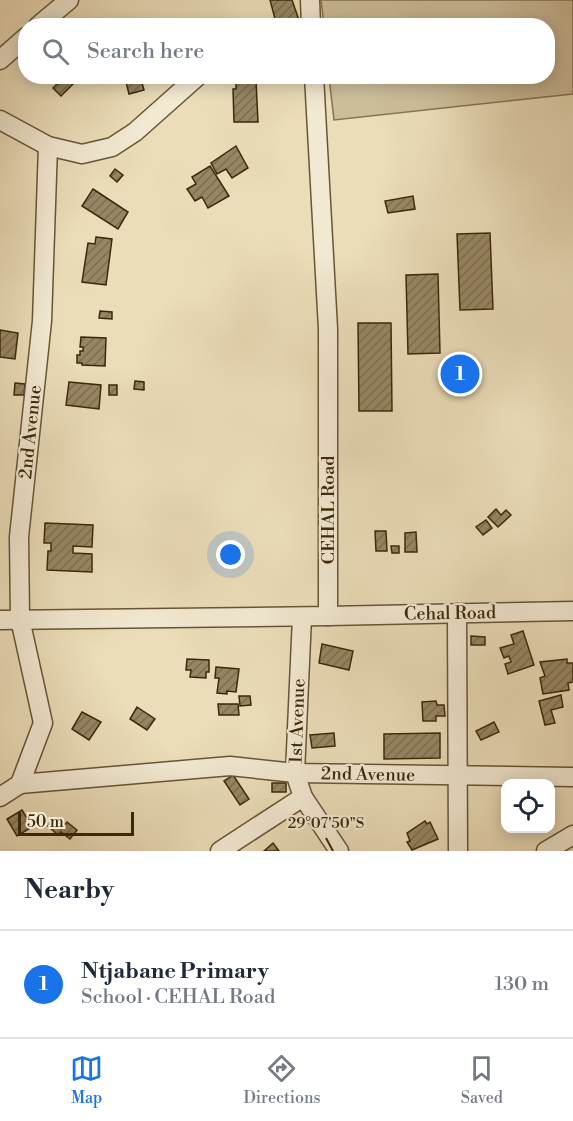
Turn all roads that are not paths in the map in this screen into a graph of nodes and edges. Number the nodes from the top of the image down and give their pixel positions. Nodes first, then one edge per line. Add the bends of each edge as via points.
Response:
1 (69, 0) edge
2 (310, 0) edge
3 (48, 18) edge
4 (311, 18) edge
5 (18, 44) edge
6 (0, 60) edge
7 (189, 84) edge
8 (314, 84) edge
9 (0, 120) edge
10 (48, 147) junction
11 (573, 611) edge
12 (457, 613) junction
13 (328, 616) junction
14 (302, 617) junction
15 (20, 619) junction
16 (0, 620) edge
17 (295, 773) junction
18 (458, 776) junction
19 (573, 777) edge
20 (20, 784) junction
21 (0, 797) edge
22 (303, 797) junction
23 (573, 835) edge
24 (220, 851) edge
25 (339, 851) edge
26 (458, 851) edge
27 (546, 851) edge

1 - 3 street
2 - 4 street
5 - 6 street
7 - 10 street via 112,147 82,154
8 - 13 street, CEHAL Road via 328,329
9 - 10 street
10 - 15 street, 2nd Avenue via 42,321 19,537
11 - 12 street, Cehal Road
12 - 13 street, Cehal Road
12 - 18 street
13 - 14 street
14 - 15 street
14 - 17 street, 1st Avenue
15 - 16 street
15 - 20 street, 2nd Avenue via 43,723
17 - 18 street, 2nd Avenue
17 - 20 street, 2nd Avenue via 230,766
17 - 22 street, 1st Avenue
18 - 19 street, 2nd Avenue
18 - 26 street
20 - 21 street, 2nd Avenue
22 - 24 street
22 - 25 street, 1st Avenue
23 - 27 street

